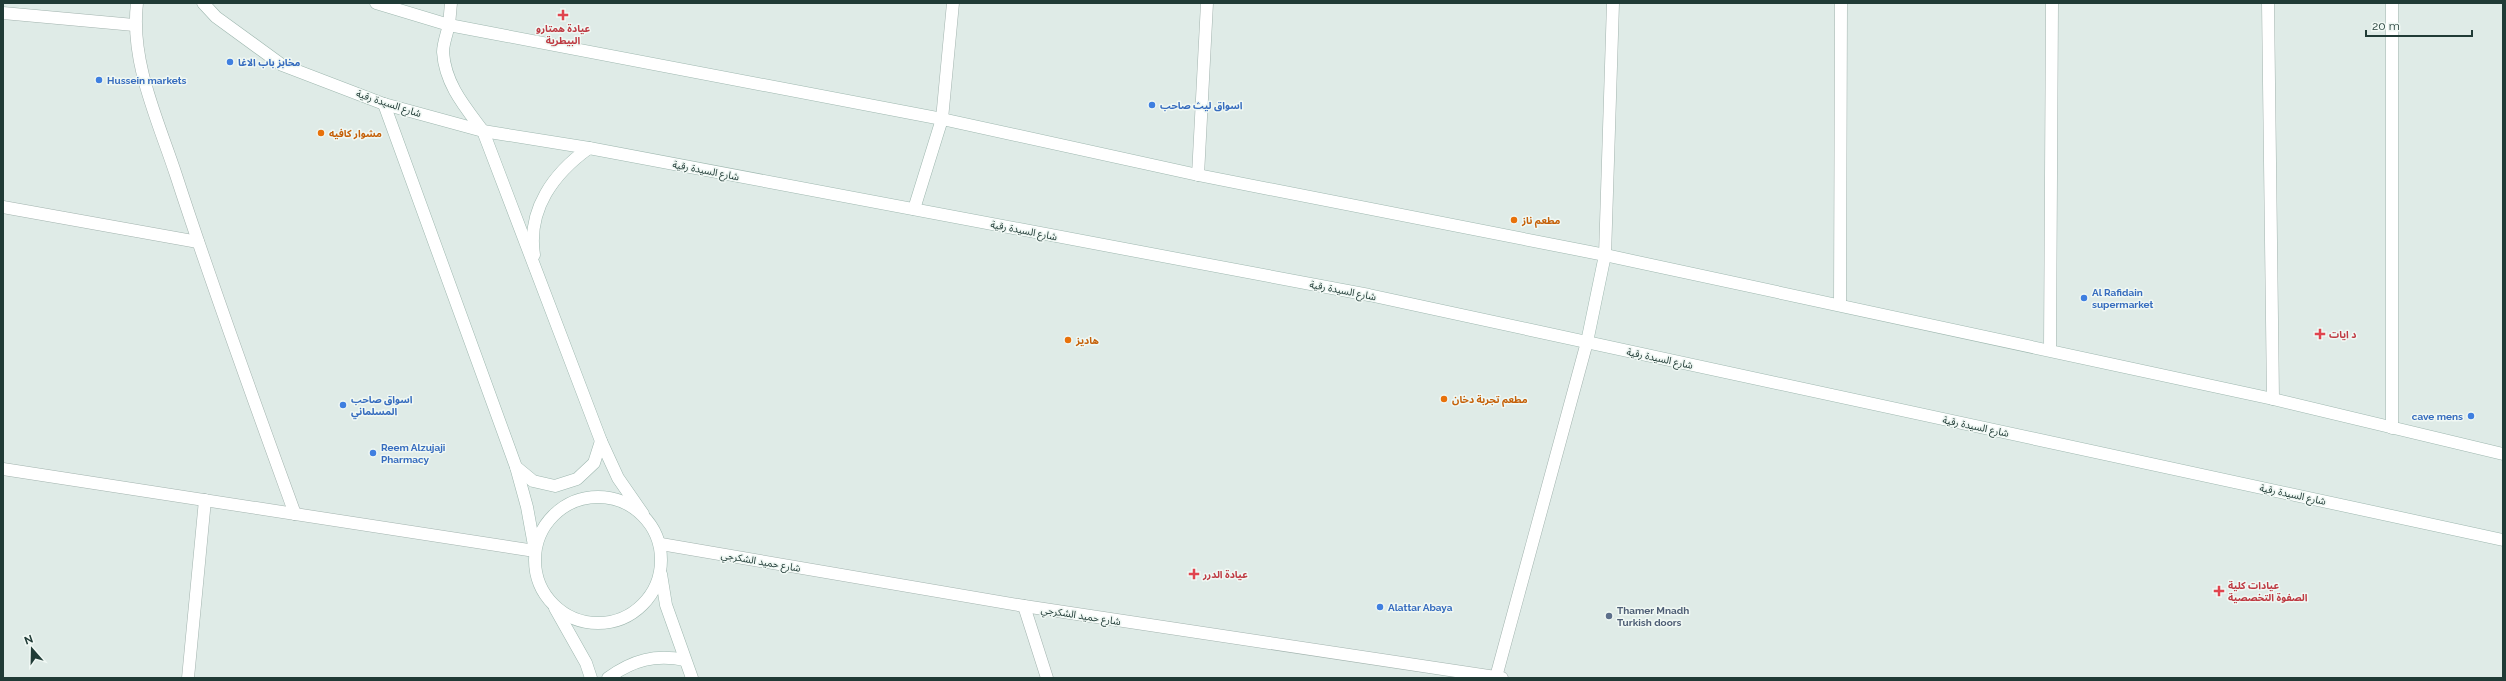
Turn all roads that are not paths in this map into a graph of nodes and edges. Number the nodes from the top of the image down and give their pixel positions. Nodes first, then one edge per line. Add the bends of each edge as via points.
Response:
1 (137, 3) edge
2 (203, 3) edge
3 (376, 3) edge
4 (452, 3) edge
5 (953, 3) edge
6 (1207, 3) edge
7 (1613, 3) edge
8 (1841, 3) edge
9 (2052, 3) edge
10 (2268, 3) edge
11 (2392, 3) edge
12 (3, 13) edge
13 (134, 24) junction
14 (449, 25) junction
15 (384, 104) junction
16 (942, 119) junction
17 (483, 131) junction
18 (589, 148) junction
19 (1198, 175) junction
20 (3, 207) edge
21 (914, 209) junction
22 (198, 242) junction
23 (1605, 255) junction
24 (537, 272) junction
25 (1840, 305) junction
26 (1587, 342) junction
27 (2050, 350) junction
28 (2274, 399) junction
29 (2392, 428) junction
30 (601, 441) junction
31 (2503, 454) edge
32 (516, 467) junction
33 (3, 469) edge
34 (205, 500) junction
35 (295, 514) junction
36 (643, 514) junction
37 (2503, 540) edge
38 (660, 544) junction
39 (535, 551) junction
40 (661, 573) junction
41 (552, 604) junction
42 (1024, 606) junction
43 (685, 660) junction
44 (1455, 675) edge
45 (188, 678) edge
46 (591, 678) edge
47 (608, 678) edge
48 (692, 678) edge
49 (1047, 678) edge
50 (1499, 678) edge

1 - 13 main road
2 - 15 main road, شارع السيدة رقية via 216,17 282,64
3 - 14 main road
4 - 14 main road
5 - 16 main road
6 - 19 main road
7 - 23 main road
8 - 25 main road
9 - 27 main road
10 - 28 main road
11 - 29 main road
12 - 13 main road
13 - 22 main road via 142,71
14 - 16 main road
14 - 17 main road via 443,51 448,77 461,102
15 - 17 main road, شارع السيدة رقية
15 - 32 main road
16 - 19 main road
16 - 21 main road
17 - 18 main road, شارع السيدة رقية
17 - 24 main road
18 - 21 main road, شارع السيدة رقية
18 - 24 main road via 569,162 541,201 534,224 533,248
19 - 23 main road
20 - 22 main road
21 - 26 main road, شارع السيدة رقية via 1369,294
22 - 35 main road
23 - 25 main road
23 - 26 main road
24 - 30 main road
25 - 27 main road
26 - 37 main road, شارع السيدة رقية
26 - 50 main road
27 - 28 main road
28 - 29 main road
29 - 31 main road
30 - 32 main road via 594,463 577,479 555,486 533,481
30 - 36 main road via 618,478
32 - 39 main road
33 - 34 main road
34 - 35 main road
34 - 45 main road
35 - 39 main road
36 - 38 main road
36 - 39 main road via 619,499 592,496 565,505 544,524
38 - 40 main road
38 - 42 main road, شارع حميد الشكرجي
39 - 41 main road via 538,580
40 - 41 main road via 652,594 636,611 616,621 592,623 571,617
40 - 43 main road via 666,605
41 - 46 main road via 586,663
42 - 44 main road, شارع حميد الشكرجي
42 - 49 main road
43 - 47 main road via 652,657 636,661
43 - 48 main road
44 - 50 main road, شارع حميد الشكرجي

